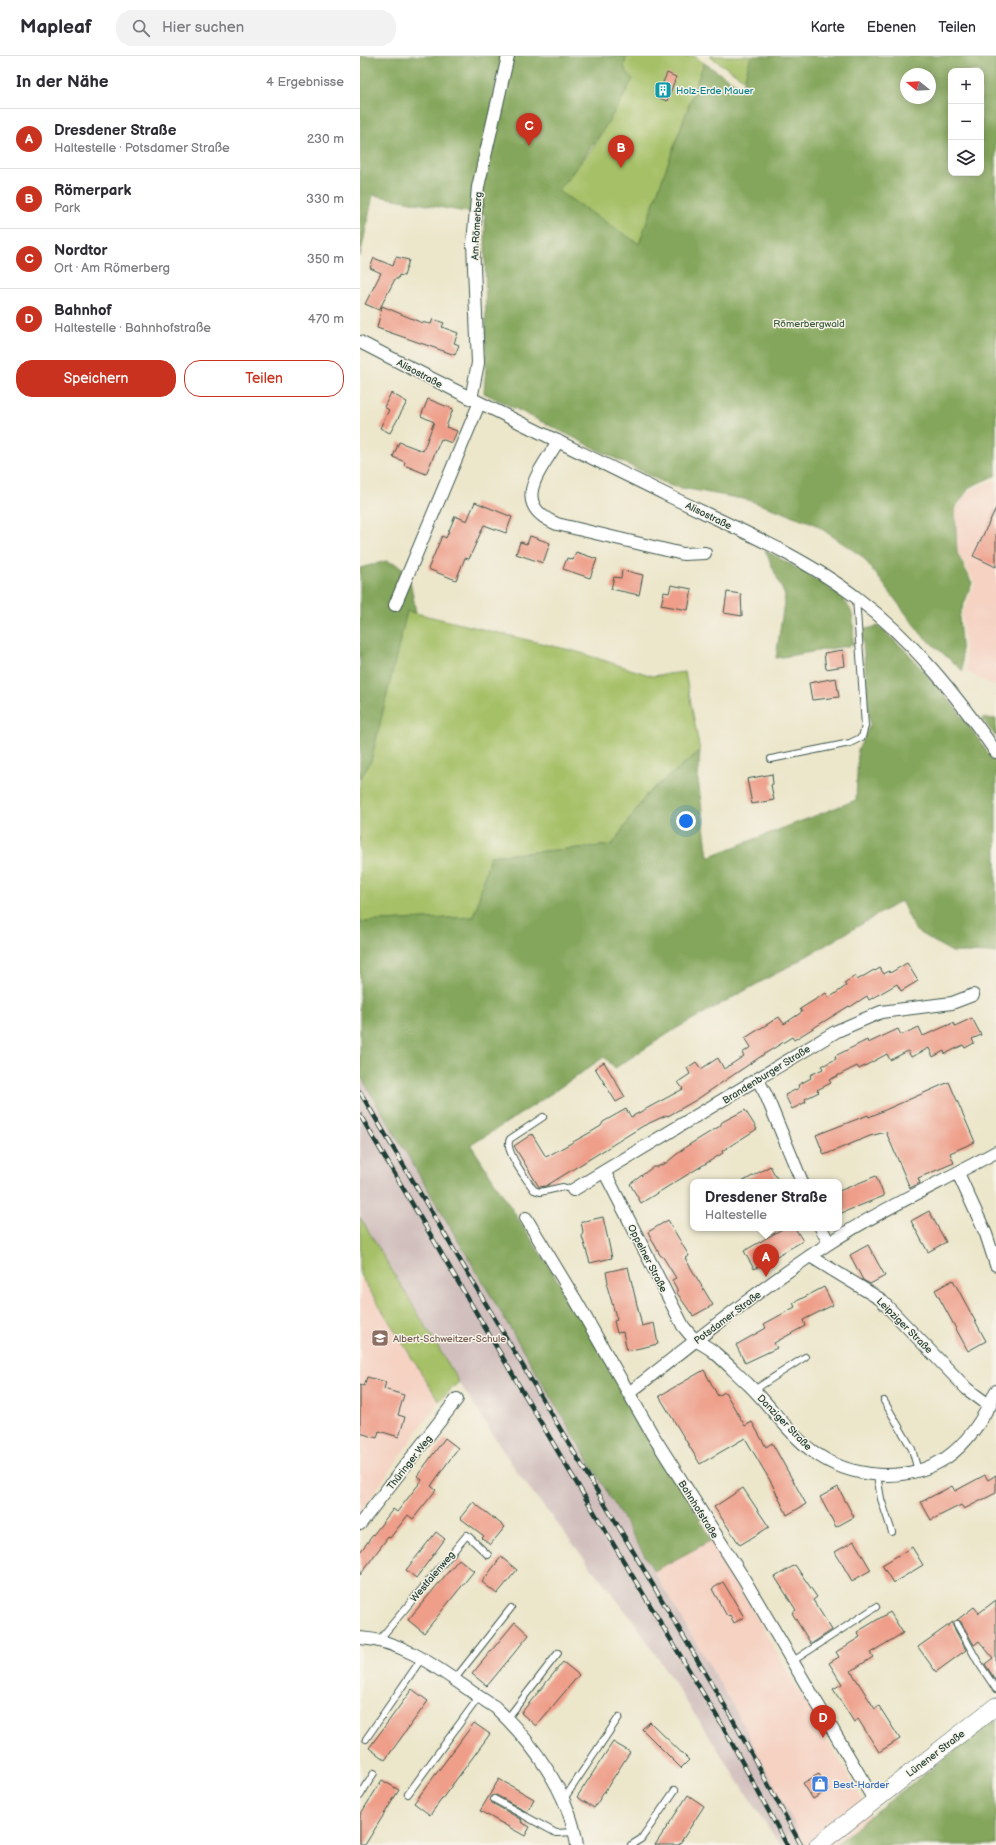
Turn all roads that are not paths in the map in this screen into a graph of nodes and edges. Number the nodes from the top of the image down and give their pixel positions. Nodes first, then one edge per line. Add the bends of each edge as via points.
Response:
1 (508, 56) edge
2 (360, 342) edge
3 (475, 401) junction
4 (558, 441) junction
5 (705, 553) dead end
6 (856, 596) junction
7 (395, 605) dead end
8 (996, 752) edge
9 (771, 759) dead end
10 (973, 995) dead end
11 (758, 1080) junction
12 (543, 1117) dead end
13 (996, 1152) edge
14 (605, 1173) junction
15 (958, 1173) junction
16 (801, 1179) edge
17 (574, 1190) joint
18 (526, 1218) dead end
19 (823, 1231) edge
20 (829, 1243) junction
21 (810, 1256) junction
22 (996, 1265) edge
23 (696, 1340) junction
24 (805, 1357) dead end
25 (754, 1390) junction
26 (996, 1391) edge
27 (629, 1393) junction
28 (457, 1399) dead end
29 (884, 1401) dead end
30 (990, 1406) junction
31 (918, 1471) junction
32 (877, 1474) junction
33 (360, 1524) edge
34 (892, 1532) dead end
35 (488, 1556) dead end
36 (876, 1607) dead end
37 (511, 1608) dead end
38 (956, 1624) dead end
39 (360, 1638) edge
40 (379, 1640) junction
41 (558, 1653) dead end
42 (422, 1658) junction
43 (792, 1661) junction
44 (454, 1680) junction
45 (996, 1689) edge
46 (479, 1697) junction
47 (996, 1706) edge
48 (619, 1718) dead end
49 (507, 1719) junction
50 (366, 1739) dead end
51 (374, 1773) dead end
52 (675, 1790) dead end
53 (408, 1794) dead end
54 (360, 1796) edge
55 (494, 1799) dead end
56 (564, 1799) junction
57 (874, 1800) junction
58 (575, 1832) junction
59 (577, 1845) edge
60 (631, 1845) edge
61 (818, 1845) edge

1 - 3 street, Am Römerberg via 478,187 473,243 478,363
2 - 3 street, Alisostraße
3 - 4 street, Alisostraße
3 - 7 street
4 - 5 street via 534,481 531,491 531,502 537,513 546,520 683,554
4 - 6 street, Alisostraße via 755,538 813,569
6 - 8 street, Alisostraße via 889,624 946,683
6 - 9 lane via 866,726 862,737 850,743
10 - 11 street, Brandenburger Straße via 952,1003 881,1012 857,1021
11 - 14 street, Brandenburger Straße
11 - 16 street
12 - 17 lane via 510,1139 509,1151 534,1190 540,1192 563,1187
13 - 15 street, Potsdamer Straße
14 - 17 street, Brandenburger Straße
14 - 23 street, Oppelner Straße via 683,1326
15 - 20 street, Potsdamer Straße via 890,1207
15 - 22 street via 986,1234
18 - 27 street, Bahnhofstraße
19 - 20 street
20 - 21 street, Potsdamer Straße
21 - 23 street, Potsdamer Straße
21 - 30 street, Leipziger Straße via 880,1298 967,1389
23 - 25 street, Danziger Straße via 714,1352
23 - 27 street, Potsdamer Straße
24 - 25 lane
25 - 32 street, Danziger Straße via 811,1450 832,1463 856,1471
26 - 30 street, Danziger Straße
27 - 43 street, Bahnhofstraße
28 - 33 street, Thüringer Weg
29 - 31 lane via 912,1449
30 - 31 street, Danziger Straße via 965,1442 946,1458
31 - 32 street, Danziger Straße
32 - 34 lane via 881,1499
35 - 40 lane, Westfalenweg via 467,1535
36 - 43 lane
37 - 44 lane
38 - 45 lane
39 - 40 street
40 - 42 street
41 - 49 lane
42 - 44 street
42 - 50 lane
43 - 57 street, Bahnhofstraße
44 - 46 street
46 - 49 street via 495,1707
46 - 53 lane
47 - 57 main road, Lünener Straße
48 - 56 lane
49 - 56 street via 544,1766
51 - 54 lane
52 - 60 lane via 641,1839
55 - 58 lane via 556,1833
56 - 58 street
57 - 61 main road, Lünener Straße
58 - 59 street

